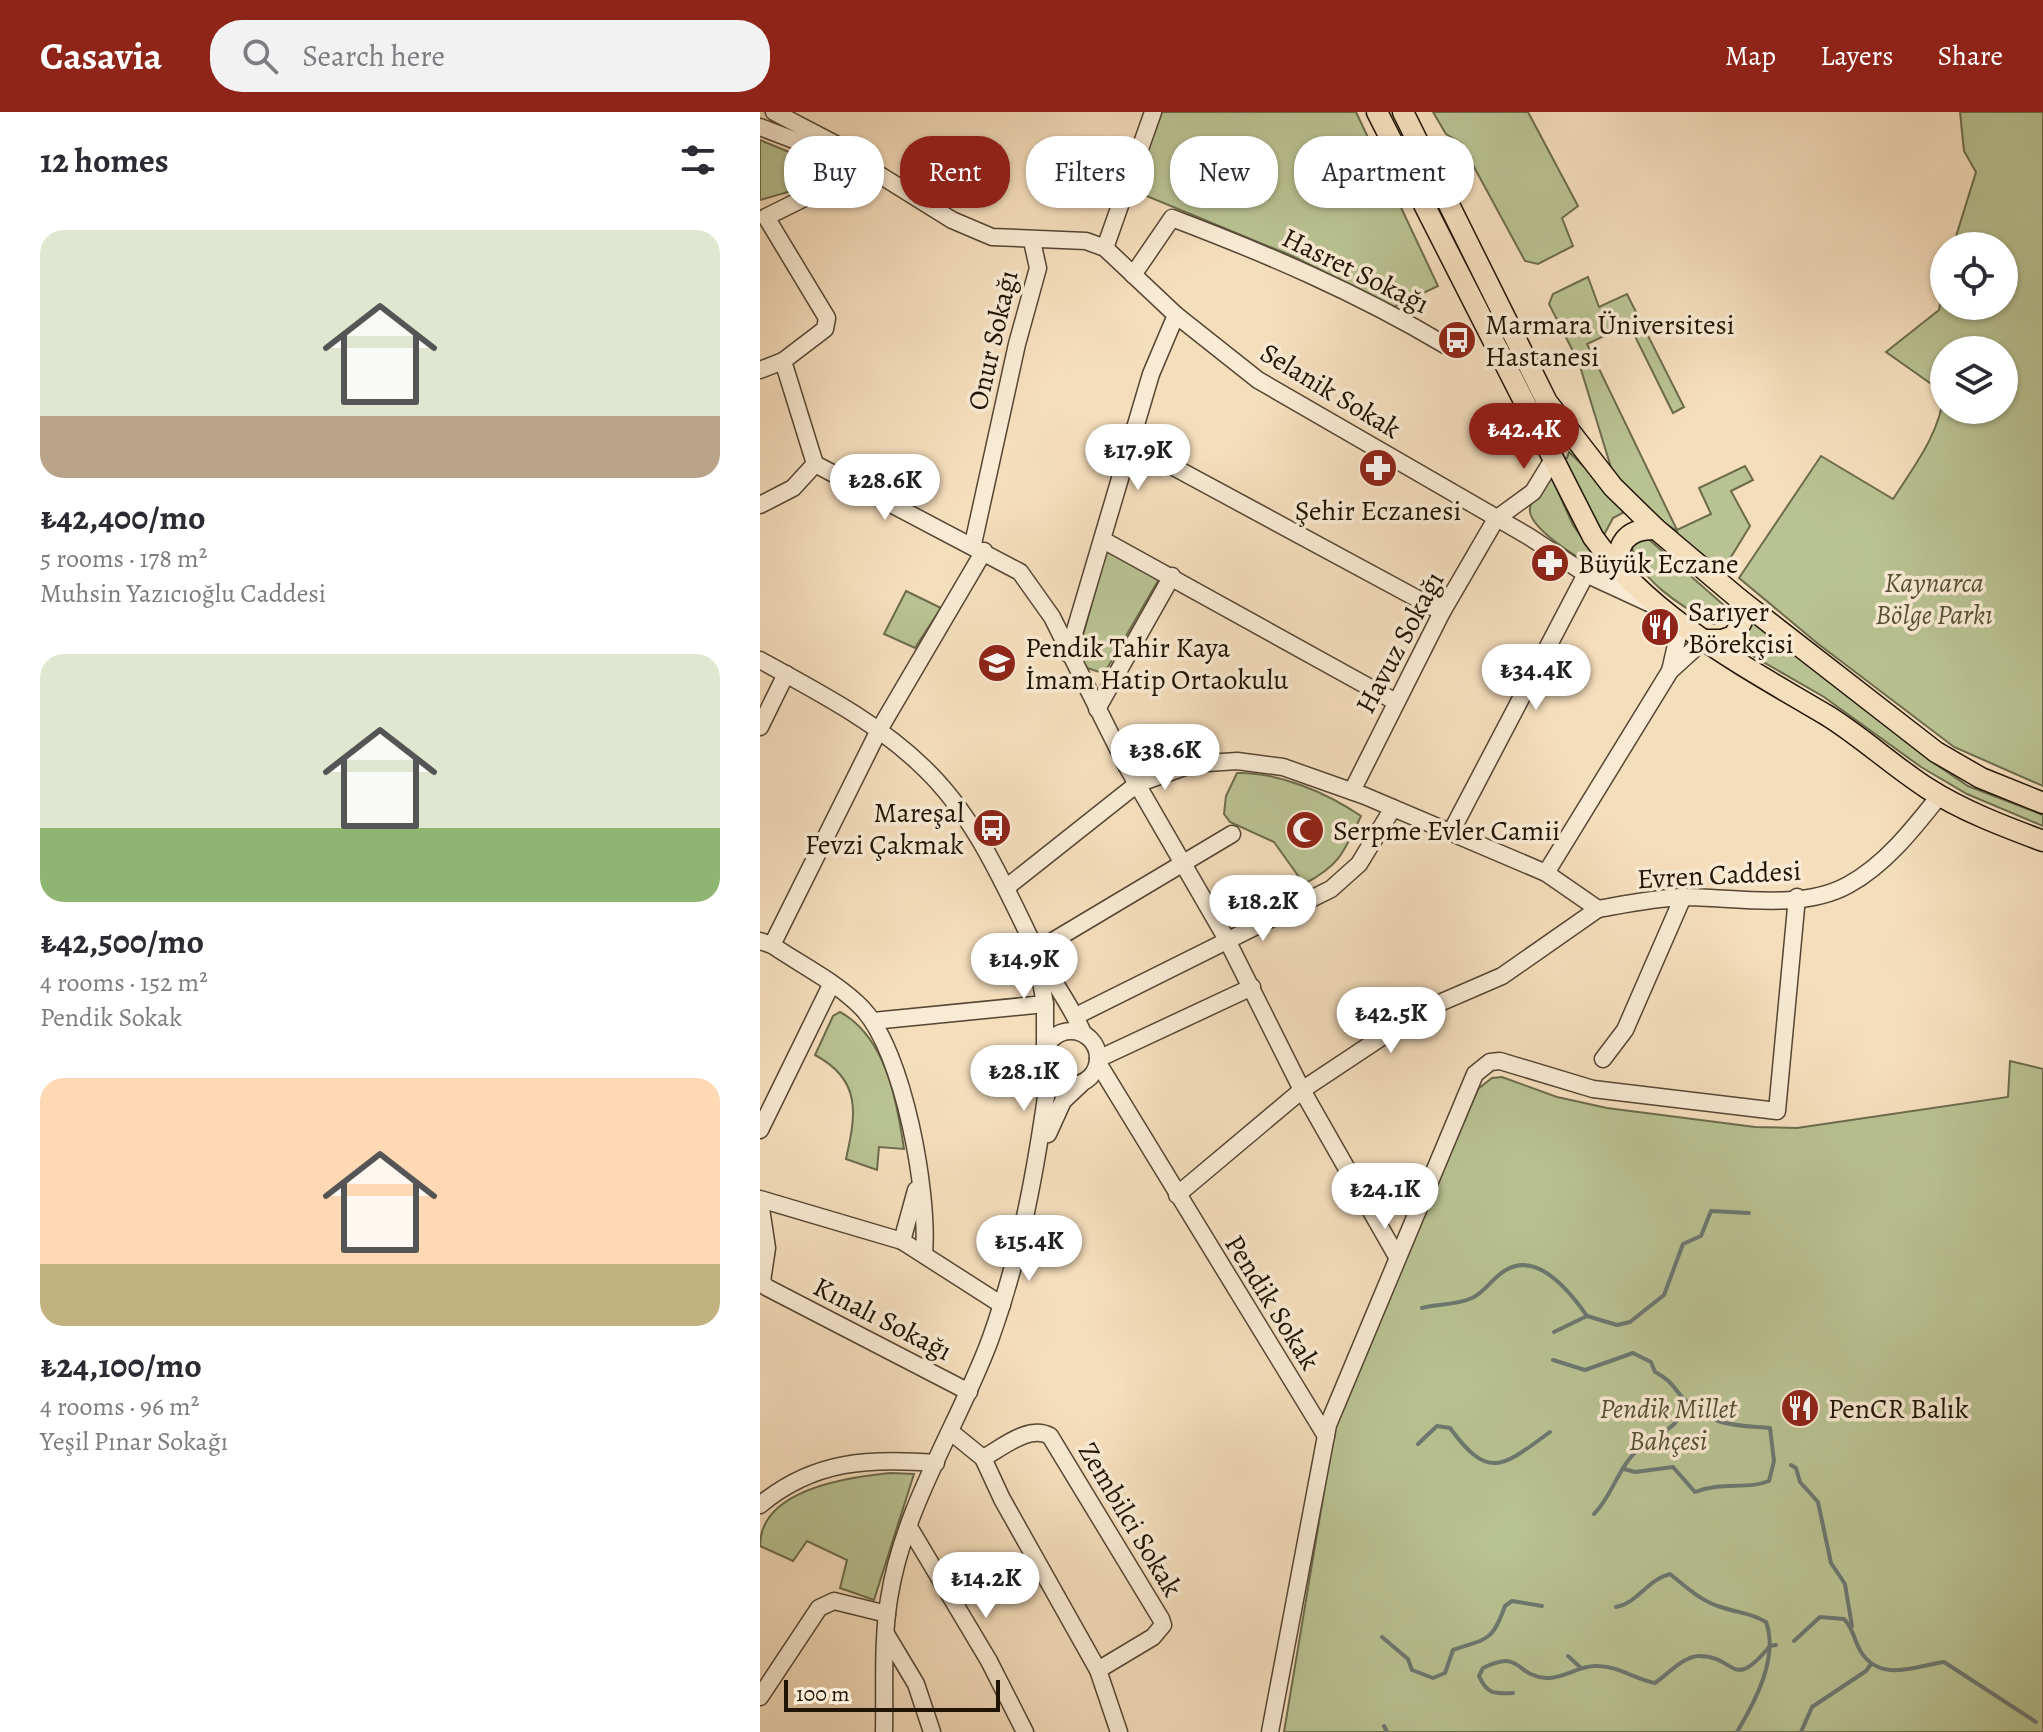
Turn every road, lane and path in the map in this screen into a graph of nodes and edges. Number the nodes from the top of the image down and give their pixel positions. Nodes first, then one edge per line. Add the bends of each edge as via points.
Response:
1 (774, 112) edge
2 (1153, 112) edge
3 (1377, 112) edge
4 (1403, 112) edge
5 (760, 127) edge
6 (784, 136) edge
7 (820, 136) edge
8 (884, 178) edge
9 (784, 208) edge
10 (1032, 241) junction
11 (1105, 248) junction
12 (1133, 275) junction
13 (1176, 315) junction
14 (1445, 345) dead end
15 (783, 361) junction
16 (760, 370) edge
17 (1131, 444) junction
18 (1552, 461) junction
19 (815, 464) junction
20 (1524, 502) junction
21 (760, 505) edge
22 (1496, 519) junction
23 (1656, 529) junction
24 (1528, 536) junction
25 (1103, 540) junction
26 (978, 548) junction
27 (1586, 574) junction
28 (1624, 575) junction
29 (1172, 576) junction
30 (1739, 599) junction
31 (1657, 606) junction
32 (1442, 612) junction
33 (1681, 623) junction
34 (1704, 640) junction
35 (1068, 654) junction
36 (760, 660) edge
37 (1670, 671) junction
38 (786, 674) junction
39 (1396, 702) junction
40 (1097, 709) junction
41 (760, 727) edge
42 (879, 730) junction
43 (1137, 784) junction
44 (1352, 791) junction
45 (1940, 795) junction
46 (2043, 803) edge
47 (1393, 808) junction
48 (1451, 832) junction
49 (1232, 834) dead end
50 (2043, 841) edge
51 (1182, 863) junction
52 (1546, 873) junction
53 (1007, 887) junction
54 (1683, 897) junction
55 (1797, 897) junction
56 (1598, 909) junction
57 (1226, 938) junction
58 (766, 943) edge
59 (1036, 951) junction
60 (831, 985) junction
61 (1252, 987) junction
62 (1045, 1004) junction
63 (1076, 1016) junction
64 (873, 1021) junction
65 (1083, 1033) junction
66 (1045, 1048) junction
67 (1603, 1059) dead end
68 (1098, 1061) junction
69 (1049, 1075) junction
70 (1085, 1081) junction
71 (1302, 1090) junction
72 (1125, 1109) junction
73 (760, 1130) edge
74 (1038, 1157) junction
75 (918, 1180) junction
76 (1177, 1195) junction
77 (760, 1200) edge
78 (902, 1241) junction
79 (924, 1253) junction
80 (1396, 1255) junction
81 (761, 1280) edge
82 (1002, 1305) junction
83 (969, 1392) junction
84 (951, 1432) junction
85 (1326, 1436) junction
86 (983, 1458) junction
87 (936, 1463) junction
88 (760, 1505) edge
89 (909, 1527) junction
90 (887, 1614) junction
91 (886, 1634) junction
92 (1098, 1670) junction
93 (760, 1697) edge
94 (884, 1732) edge
95 (932, 1732) edge
96 (1025, 1732) edge
97 (1119, 1732) edge
98 (1270, 1732) edge

1 - 7 street
2 - 11 street
3 - 18 main road
4 - 23 main road via 1547,402 1613,487
5 - 6 street
8 - 10 street via 952,220 992,237
9 - 15 street via 766,217 827,318 825,329
10 - 11 street via 1086,241
10 - 26 street, Onur Sokağı via 1038,268 1017,344
11 - 12 street, Selanik Sokak
12 - 13 street, Selanik Sokak
12 - 14 street, Hasret Sokağı via 1172,218 1333,284
13 - 17 street via 1151,374
13 - 22 street, Selanik Sokak via 1258,380
15 - 16 street
15 - 19 street
17 - 25 street
17 - 32 street
18 - 20 street
18 - 28 main road via 1593,537
19 - 21 street via 793,488
19 - 26 street
20 - 22 street
20 - 24 street
22 - 24 street, Selanik Sokak
22 - 32 street, Havuz Sokağı
23 - 28 main road via 1638,529 1626,536 1619,552
23 - 30 main road
24 - 27 street, Selanik Sokak
25 - 29 street
25 - 35 street
26 - 35 street via 1020,572 1052,617
26 - 42 street, Onur Sokağı
27 - 31 street, Selanik Sokak
27 - 48 street
28 - 31 main road
29 - 39 street
29 - 40 street
30 - 34 main road via 1742,621 1734,636
30 - 46 main road via 1958,767
31 - 33 main road
32 - 39 street, Havuz Sokağı
33 - 34 main road
33 - 37 street
34 - 37 street
34 - 45 main road
35 - 40 street
36 - 38 street
37 - 52 street
38 - 41 street
38 - 42 street
39 - 44 street, Havuz Sokağı
40 - 43 street
42 - 53 street via 949,796
42 - 58 street, Onur Sokağı
43 - 44 street, Evren Caddesi via 1193,764 1237,761 1283,767
43 - 51 street
43 - 53 street, Evren Caddesi
44 - 47 street, Evren Caddesi
45 - 50 main road
45 - 55 street, Evren Caddesi via 1867,872 1847,886
47 - 48 street, Evren Caddesi
47 - 57 street via 1343,881
48 - 52 street, Evren Caddesi
49 - 51 street
51 - 57 street
51 - 59 street
52 - 56 street, Evren Caddesi
53 - 59 street
54 - 55 street, Evren Caddesi
54 - 56 street, Evren Caddesi
54 - 67 street via 1625,1030
55 - 80 street via 1777,1111 1593,1089 1509,1062 1490,1062 1470,1083
56 - 71 street via 1502,976 1421,1011
57 - 61 street
57 - 63 street
58 - 60 street
59 - 62 street
59 - 63 street
60 - 64 street
60 - 73 street
61 - 68 street
61 - 71 street
62 - 64 street
62 - 66 street
63 - 65 street
64 - 75 street via 897,1072
65 - 66 street via 1060,1032
65 - 68 street via 1096,1045
66 - 69 street
68 - 70 street
68 - 72 street, Pendik Sokak
69 - 70 street via 1063,1084
69 - 74 street
70 - 72 street, Pendik Sokak
70 - 74 street via 1063,1101
71 - 76 street
71 - 80 street
72 - 76 street, Pendik Sokak
74 - 82 street
75 - 78 street
75 - 79 street
76 - 85 street, Pendik Sokak
77 - 78 street
77 - 81 street, Kınalı Sokağı via 767,1248
78 - 79 street
79 - 82 street
80 - 85 street
81 - 83 street, Kınalı Sokağı
82 - 83 street
83 - 84 street
84 - 86 street
84 - 87 street
85 - 98 street
86 - 92 street
86 - 92 street, Zembilci Sokak via 1025,1435 1050,1436 1161,1619 1163,1625 1153,1637
87 - 88 street via 879,1458 840,1465 790,1483
87 - 89 street
89 - 90 street
89 - 96 street
90 - 91 street
90 - 93 street via 834,1601 819,1608
91 - 94 street
91 - 95 street via 916,1684
92 - 97 street

